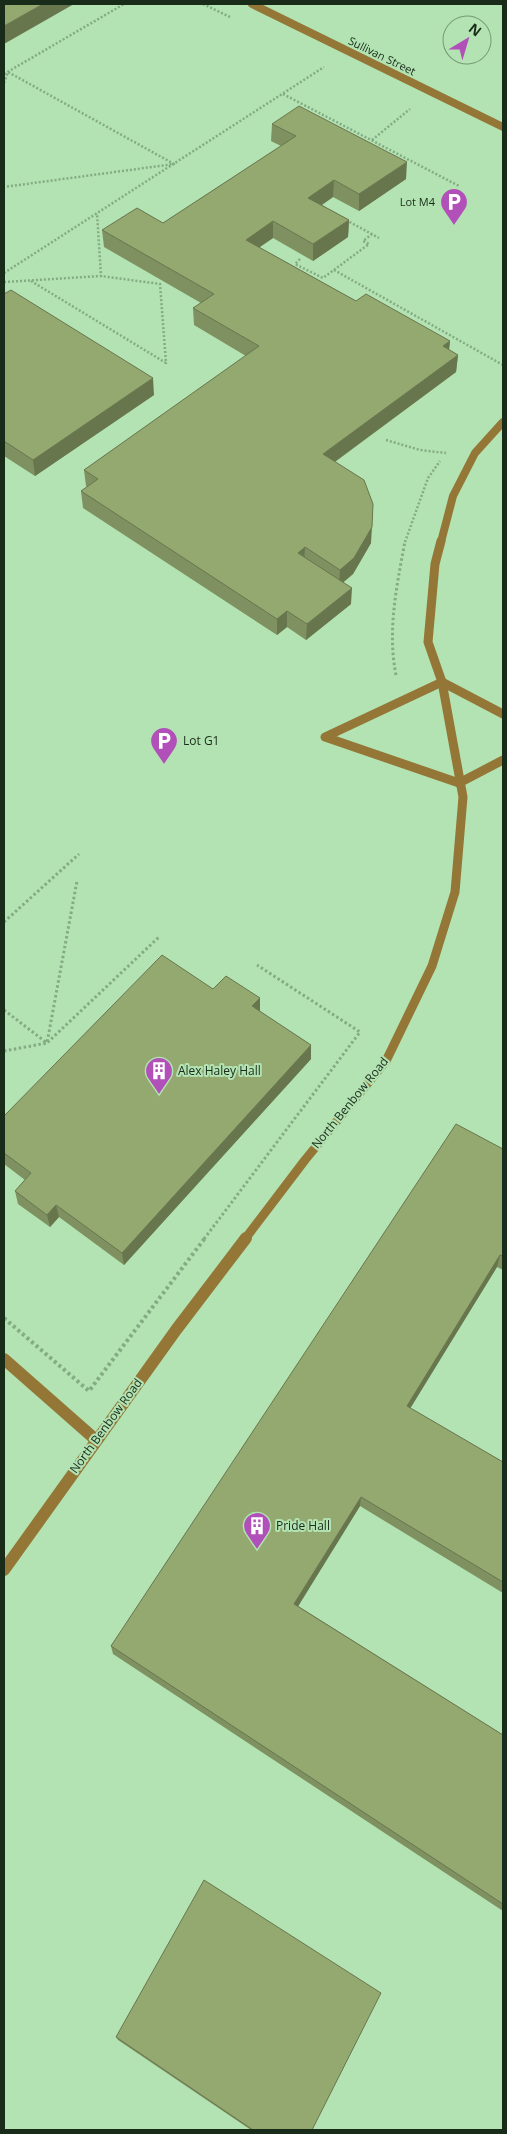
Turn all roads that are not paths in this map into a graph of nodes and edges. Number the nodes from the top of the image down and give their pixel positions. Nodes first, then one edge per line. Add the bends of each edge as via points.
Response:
1 (252, 4) edge
2 (503, 127) edge
3 (501, 427) edge
4 (442, 682) junction
5 (503, 714) edge
6 (503, 760) edge
7 (459, 783) junction
8 (4, 1359) edge
9 (96, 1440) junction
10 (4, 1570) edge

1 - 2 street, Sullivan Street
3 - 4 street, North Benbow Road via 475,453 453,496 435,564 428,642
4 - 5 street
4 - 7 street, North Benbow Road
4 - 7 street via 325,737
6 - 7 street
7 - 9 street, North Benbow Road via 463,798 455,892 432,966 386,1061 299,1168
8 - 9 street
9 - 10 street, North Benbow Road

